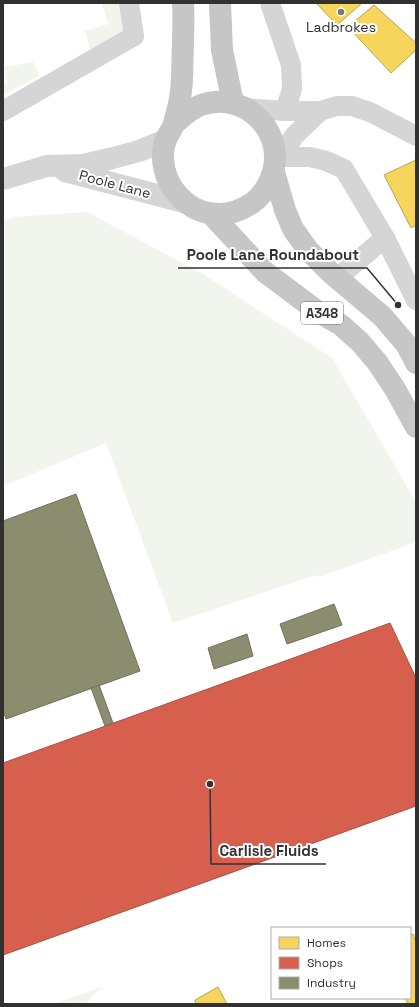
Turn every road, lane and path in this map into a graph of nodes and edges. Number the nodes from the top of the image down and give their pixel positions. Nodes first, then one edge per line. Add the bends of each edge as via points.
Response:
1 (129, 3) edge
2 (183, 3) edge
3 (221, 3) edge
4 (270, 3) edge
5 (239, 106) junction
6 (3, 111) edge
7 (285, 111) junction
8 (320, 112) junction
9 (170, 132) junction
10 (416, 136) edge
11 (277, 163) junction
12 (47, 166) junction
13 (3, 179) edge
14 (184, 202) junction
15 (211, 214) junction
16 (384, 238) junction
17 (337, 278) junction
18 (416, 300) edge
19 (416, 363) edge
20 (416, 427) edge

1 - 6 street via 134,36
2 - 9 highway via 181,91
3 - 5 highway via 222,50
4 - 7 street via 291,65 292,89
5 - 7 street
5 - 9 highway via 217,102 200,105 186,113
5 - 11 highway via 258,117 268,130 274,144
7 - 8 street
8 - 10 street via 336,106 352,106 370,112
8 - 11 street via 294,136
9 - 12 street, Poole Lane via 139,151 83,164
9 - 14 highway via 163,156 165,173 172,189
11 - 15 highway via 267,188 257,200 243,209 227,214
11 - 16 street via 310,157 326,160 344,169
11 - 17 highway, A348 via 285,210 293,229 308,250
12 - 13 street, Poole Lane
12 - 14 street, Poole Lane
14 - 15 highway
15 - 20 highway, A348 via 265,272 317,311 341,325 360,342 381,367
16 - 17 street
16 - 18 street
17 - 19 highway, A348 via 382,316 406,344

